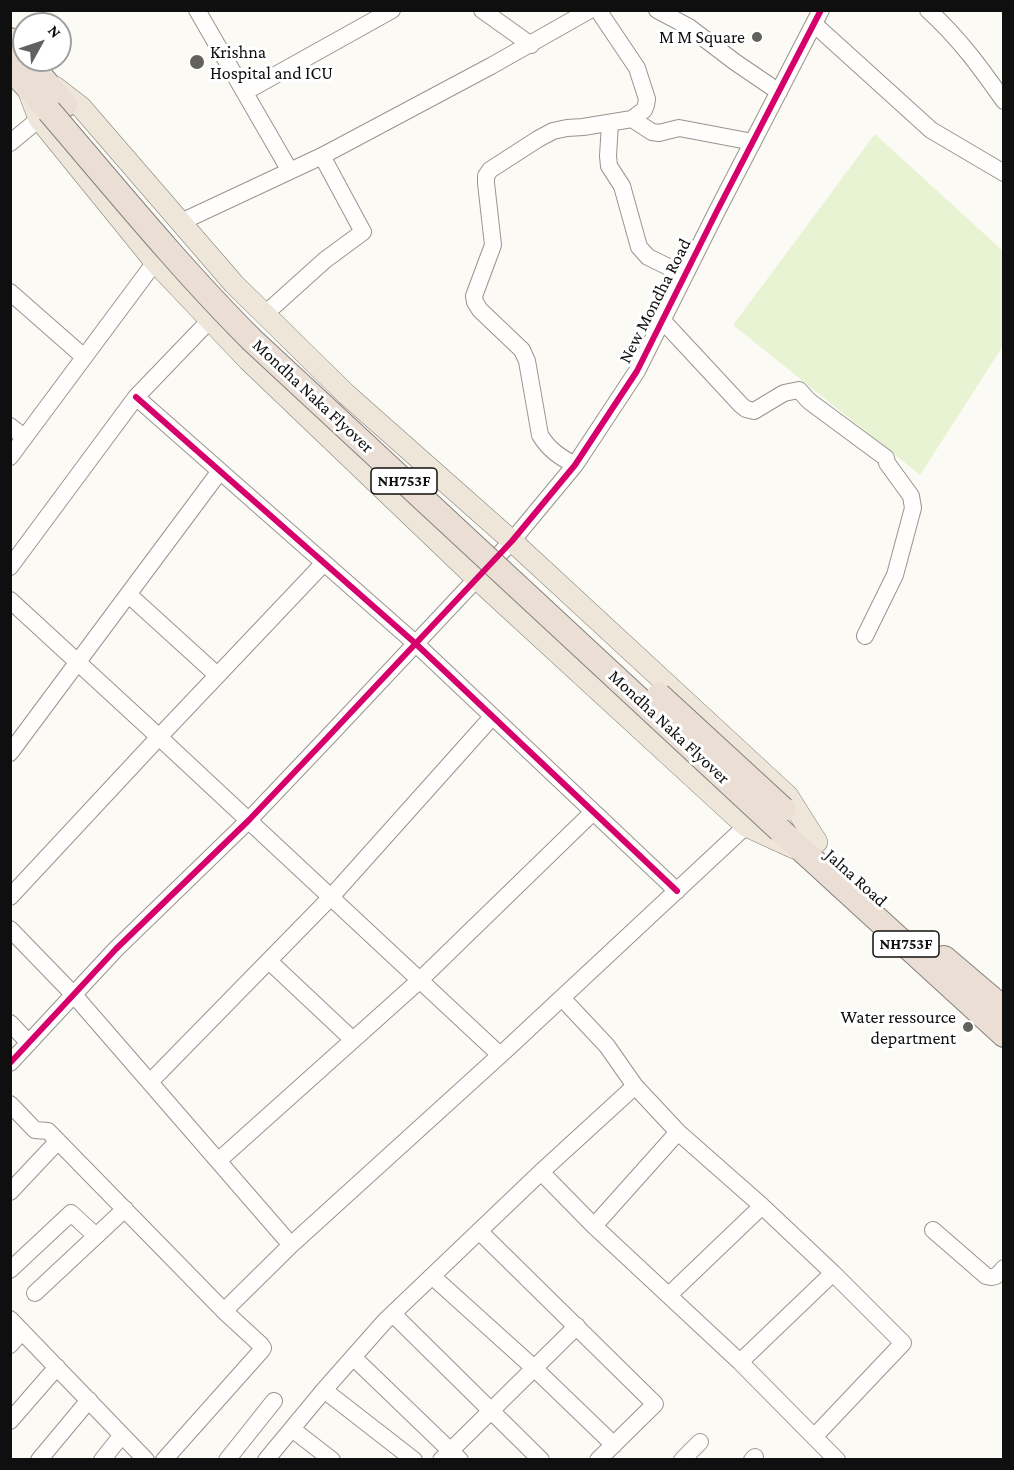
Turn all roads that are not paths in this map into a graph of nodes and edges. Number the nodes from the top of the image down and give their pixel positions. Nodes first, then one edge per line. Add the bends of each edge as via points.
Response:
1 (392, 10) edge
2 (482, 10) edge
3 (590, 10) edge
4 (598, 10) edge
5 (657, 10) edge
6 (928, 10) edge
7 (201, 12) edge
8 (817, 17) edge
9 (531, 45) junction
10 (27, 73) edge
11 (244, 92) junction
12 (779, 92) junction
13 (1004, 101) edge
14 (51, 112) junction
15 (632, 119) junction
16 (610, 123) junction
17 (753, 142) junction
18 (10, 143) edge
19 (322, 156) junction
20 (290, 171) junction
21 (1004, 173) edge
22 (181, 222) junction
23 (155, 262) junction
24 (685, 275) junction
25 (10, 292) edge
26 (265, 314) junction
27 (210, 320) junction
28 (662, 320) junction
29 (84, 357) junction
30 (136, 397) junction
31 (10, 426) edge
32 (24, 437) junction
33 (10, 457) edge
34 (575, 465) junction
35 (220, 471) junction
36 (513, 541) junction
37 (324, 563) junction
38 (10, 567) edge
39 (477, 579) junction
40 (129, 595) junction
41 (10, 600) edge
42 (865, 636) dead end
43 (415, 643) junction
44 (78, 662) junction
45 (217, 675) junction
46 (492, 717) junction
47 (159, 736) junction
48 (10, 753) edge
49 (593, 812) junction
50 (249, 820) junction
51 (746, 826) junction
52 (812, 848) junction
53 (677, 891) junction
54 (10, 897) edge
55 (332, 897) junction
56 (10, 929) edge
57 (269, 961) junction
58 (420, 980) junction
59 (74, 995) junction
60 (562, 998) junction
61 (1004, 1009) edge
62 (10, 1023) edge
63 (1004, 1035) edge
64 (353, 1040) junction
65 (29, 1043) junction
66 (500, 1055) junction
67 (10, 1063) edge
68 (150, 1082) junction
69 (635, 1086) junction
70 (10, 1104) edge
71 (678, 1131) junction
72 (58, 1141) junction
73 (218, 1161) junction
74 (541, 1172) junction
75 (10, 1192) edge
76 (762, 1206) junction
77 (125, 1209) junction
78 (594, 1226) junction
79 (933, 1230) dead end
80 (479, 1231) junction
81 (96, 1236) junction
82 (291, 1245) junction
83 (1004, 1268) edge
84 (10, 1270) edge
85 (833, 1273) junction
86 (432, 1276) junction
87 (35, 1293) dead end
88 (669, 1294) junction
89 (224, 1311) junction
90 (393, 1314) junction
91 (16, 1325) edge
92 (577, 1326) junction
93 (10, 1345) edge
94 (353, 1357) junction
95 (740, 1362) junction
96 (57, 1367) junction
97 (534, 1368) junction
98 (324, 1390) junction
99 (89, 1400) junction
100 (274, 1401) dead end
101 (490, 1411) junction
102 (10, 1421) edge
103 (292, 1429) junction
104 (122, 1435) junction
105 (814, 1437) junction
106 (700, 1442) dead end
107 (614, 1445) junction
108 (450, 1456) edge
109 (39, 1460) edge
110 (102, 1460) edge
111 (146, 1460) edge
112 (164, 1460) edge
113 (227, 1460) edge
114 (266, 1460) edge
115 (332, 1460) edge
116 (414, 1460) edge
117 (541, 1460) edge
118 (598, 1460) edge
119 (682, 1460) edge
120 (837, 1460) edge

1 - 11 street
2 - 9 street
3 - 9 street
4 - 15 street via 637,68 646,105
5 - 12 street via 689,27
6 - 13 street via 964,47
7 - 11 street
8 - 12 street, New Mondha Road
8 - 21 street via 931,129
9 - 19 street
10 - 14 highway, Mondha Naka Flyover / NH753F
10 - 22 main road via 81,107
11 - 20 street
12 - 17 street, New Mondha Road
14 - 18 street
14 - 23 main road
14 - 52 highway, Mondha Naka Flyover / NH753F, bridge via 260,328
15 - 16 street
15 - 17 street via 652,132 679,128
16 - 24 street via 609,166 622,186 639,247 648,257
16 - 34 street via 554,131 495,165 486,176 493,245 475,302 522,350 540,435 555,454
17 - 24 street, New Mondha Road
19 - 20 street
19 - 26 street via 363,232
20 - 22 street
22 - 26 main road
23 - 27 main road
23 - 29 street
24 - 28 street, New Mondha Road
25 - 29 street
26 - 36 main road via 346,394
27 - 30 street
27 - 39 main road
28 - 34 street, New Mondha Road via 637,370
28 - 42 street via 746,409 754,411 784,393 799,390 886,458 911,496 914,508 895,575
29 - 32 street
30 - 35 street
30 - 38 street
31 - 32 street
32 - 33 street
34 - 36 street, New Mondha Road
35 - 37 street
35 - 40 street
36 - 39 street, New Mondha Road
36 - 52 main road via 788,796
37 - 43 street
37 - 45 street
39 - 43 street, New Mondha Road
39 - 51 main road
40 - 44 street
40 - 45 street
41 - 44 street
43 - 46 street
43 - 50 street, New Mondha Road
44 - 47 street
44 - 48 street
45 - 47 street
46 - 49 street
46 - 55 street
47 - 50 street
47 - 54 street
49 - 53 street
49 - 58 street
50 - 55 street
50 - 59 street, New Mondha Road
51 - 52 main road
51 - 53 street
52 - 61 highway, Jalna Road / NH753F
52 - 63 highway, Jalna Road / NH753F
53 - 60 street
55 - 57 street
55 - 58 street
56 - 59 street
57 - 64 street
57 - 68 street
58 - 64 street
58 - 66 street
59 - 65 street, New Mondha Road
59 - 68 street
60 - 66 street
60 - 69 street via 608,1046
62 - 65 street
64 - 73 street
65 - 67 street, New Mondha Road
66 - 82 street
68 - 73 street
69 - 71 street
69 - 74 street
70 - 72 street via 35,1130 48,1131
71 - 76 street
71 - 78 street
72 - 75 street
72 - 77 street
73 - 82 street
74 - 78 street
74 - 80 street
76 - 85 street
76 - 88 street
77 - 81 street
77 - 89 street
78 - 88 street
79 - 83 street via 986,1276 992,1278
80 - 86 street
80 - 92 street
81 - 84 street via 71,1213
81 - 87 street
82 - 89 street
85 - 95 street
85 - 105 street via 903,1343
86 - 90 street
86 - 97 street
88 - 95 street
89 - 112 street via 261,1345 261,1352
90 - 94 street
90 - 101 street
91 - 93 street
91 - 96 street
92 - 97 street
92 - 107 street via 655,1404
94 - 98 street
94 - 108 street
95 - 105 street
96 - 99 street
96 - 102 street
97 - 101 street
97 - 107 street
98 - 103 street
98 - 116 street
99 - 104 street
99 - 109 street
100 - 113 street
101 - 108 street
101 - 117 street
103 - 114 street
103 - 115 street
104 - 110 street
104 - 111 street
105 - 120 street
106 - 119 street
107 - 118 street

